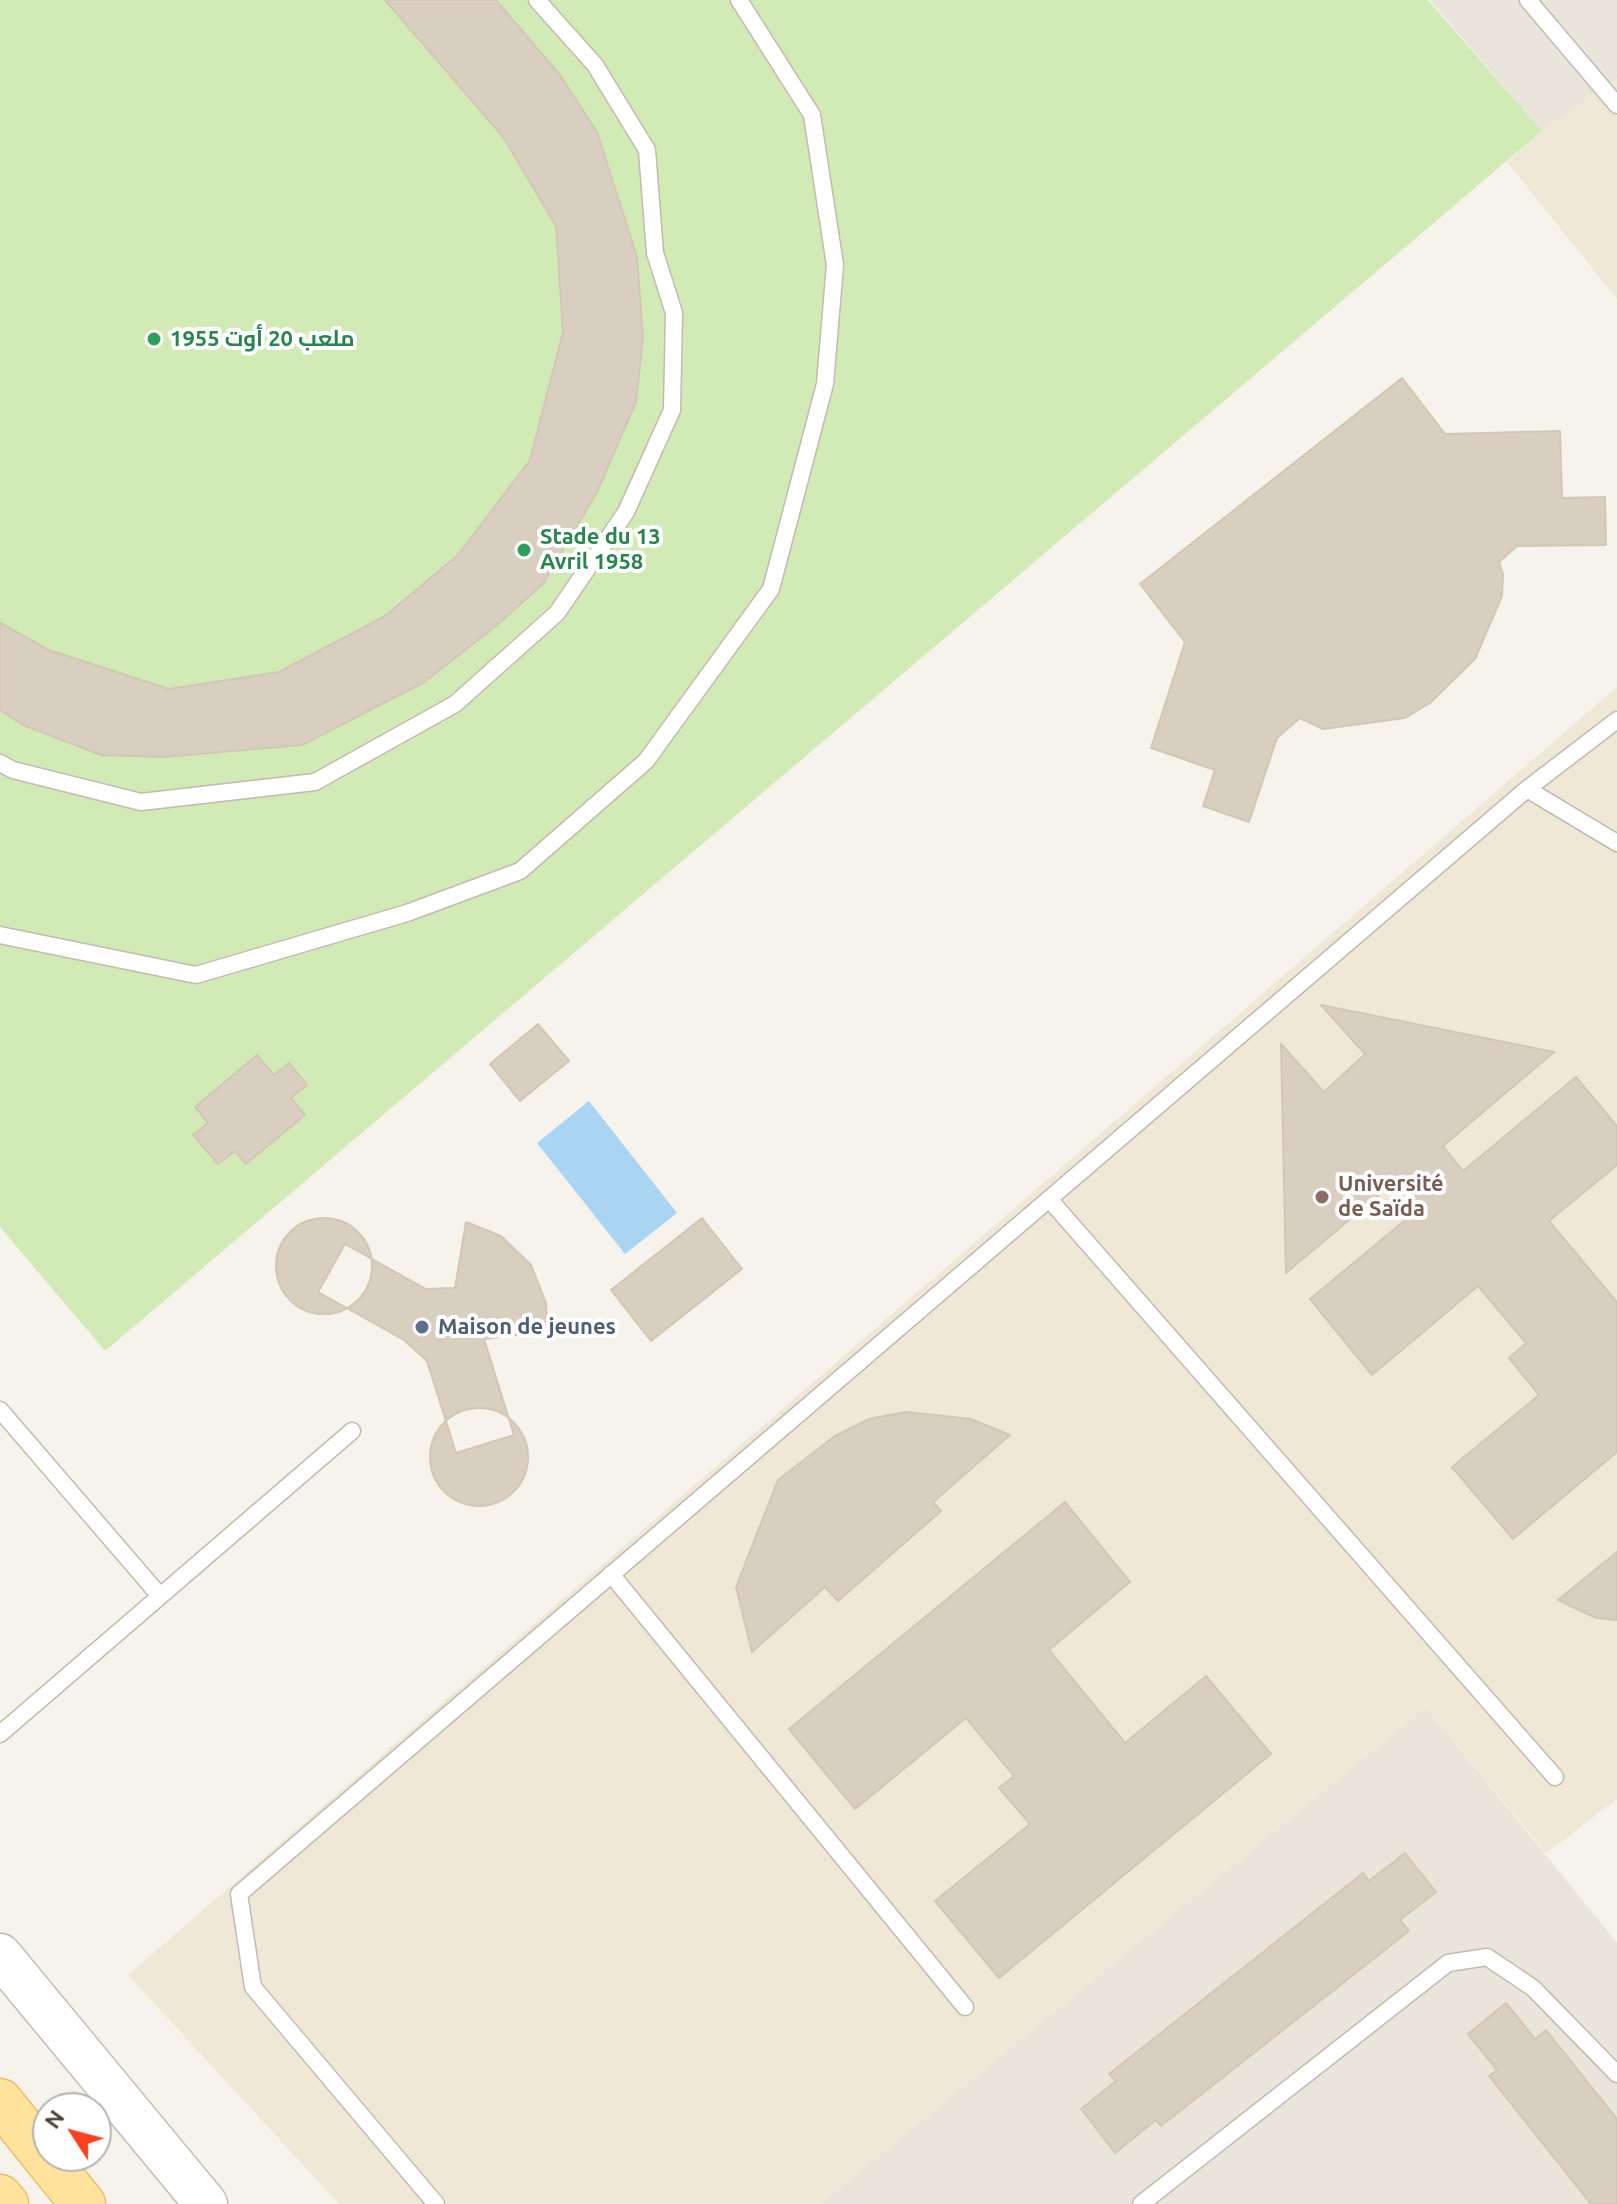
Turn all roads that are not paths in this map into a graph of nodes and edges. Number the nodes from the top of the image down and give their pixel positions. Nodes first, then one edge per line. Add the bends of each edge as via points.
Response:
1 (537, 0) edge
2 (739, 0) edge
3 (1528, 0) edge
4 (1617, 105) edge
5 (1617, 720) edge
6 (0, 763) edge
7 (1527, 789) junction
8 (1617, 843) edge
9 (0, 935) edge
10 (1049, 1199) junction
11 (0, 1410) edge
12 (352, 1431) dead end
13 (611, 1574) junction
14 (160, 1596) junction
15 (0, 1734) edge
16 (1555, 1777) dead end
17 (0, 1955) edge
18 (965, 2007) dead end
19 (1617, 2074) edge
20 (0, 2101) edge
21 (0, 2197) edge
22 (6, 2204) edge
23 (83, 2204) edge
24 (206, 2204) edge
25 (436, 2204) edge
26 (1141, 2204) edge

1 - 6 lane via 595,65 647,150 655,253 674,313 672,410 626,512 557,613 455,704 315,782 141,802
2 - 9 lane via 812,115 835,265 825,384 771,589 646,761 520,871 407,913 196,975
3 - 4 lane
5 - 7 lane
7 - 8 lane
7 - 10 lane
10 - 13 lane
10 - 16 lane
11 - 14 lane
12 - 14 lane
13 - 18 lane
13 - 25 lane via 239,1894 253,1987
14 - 15 lane
17 - 24 street
19 - 26 lane via 1533,1988 1487,1957 1448,1963
20 - 23 main road
21 - 22 main road

